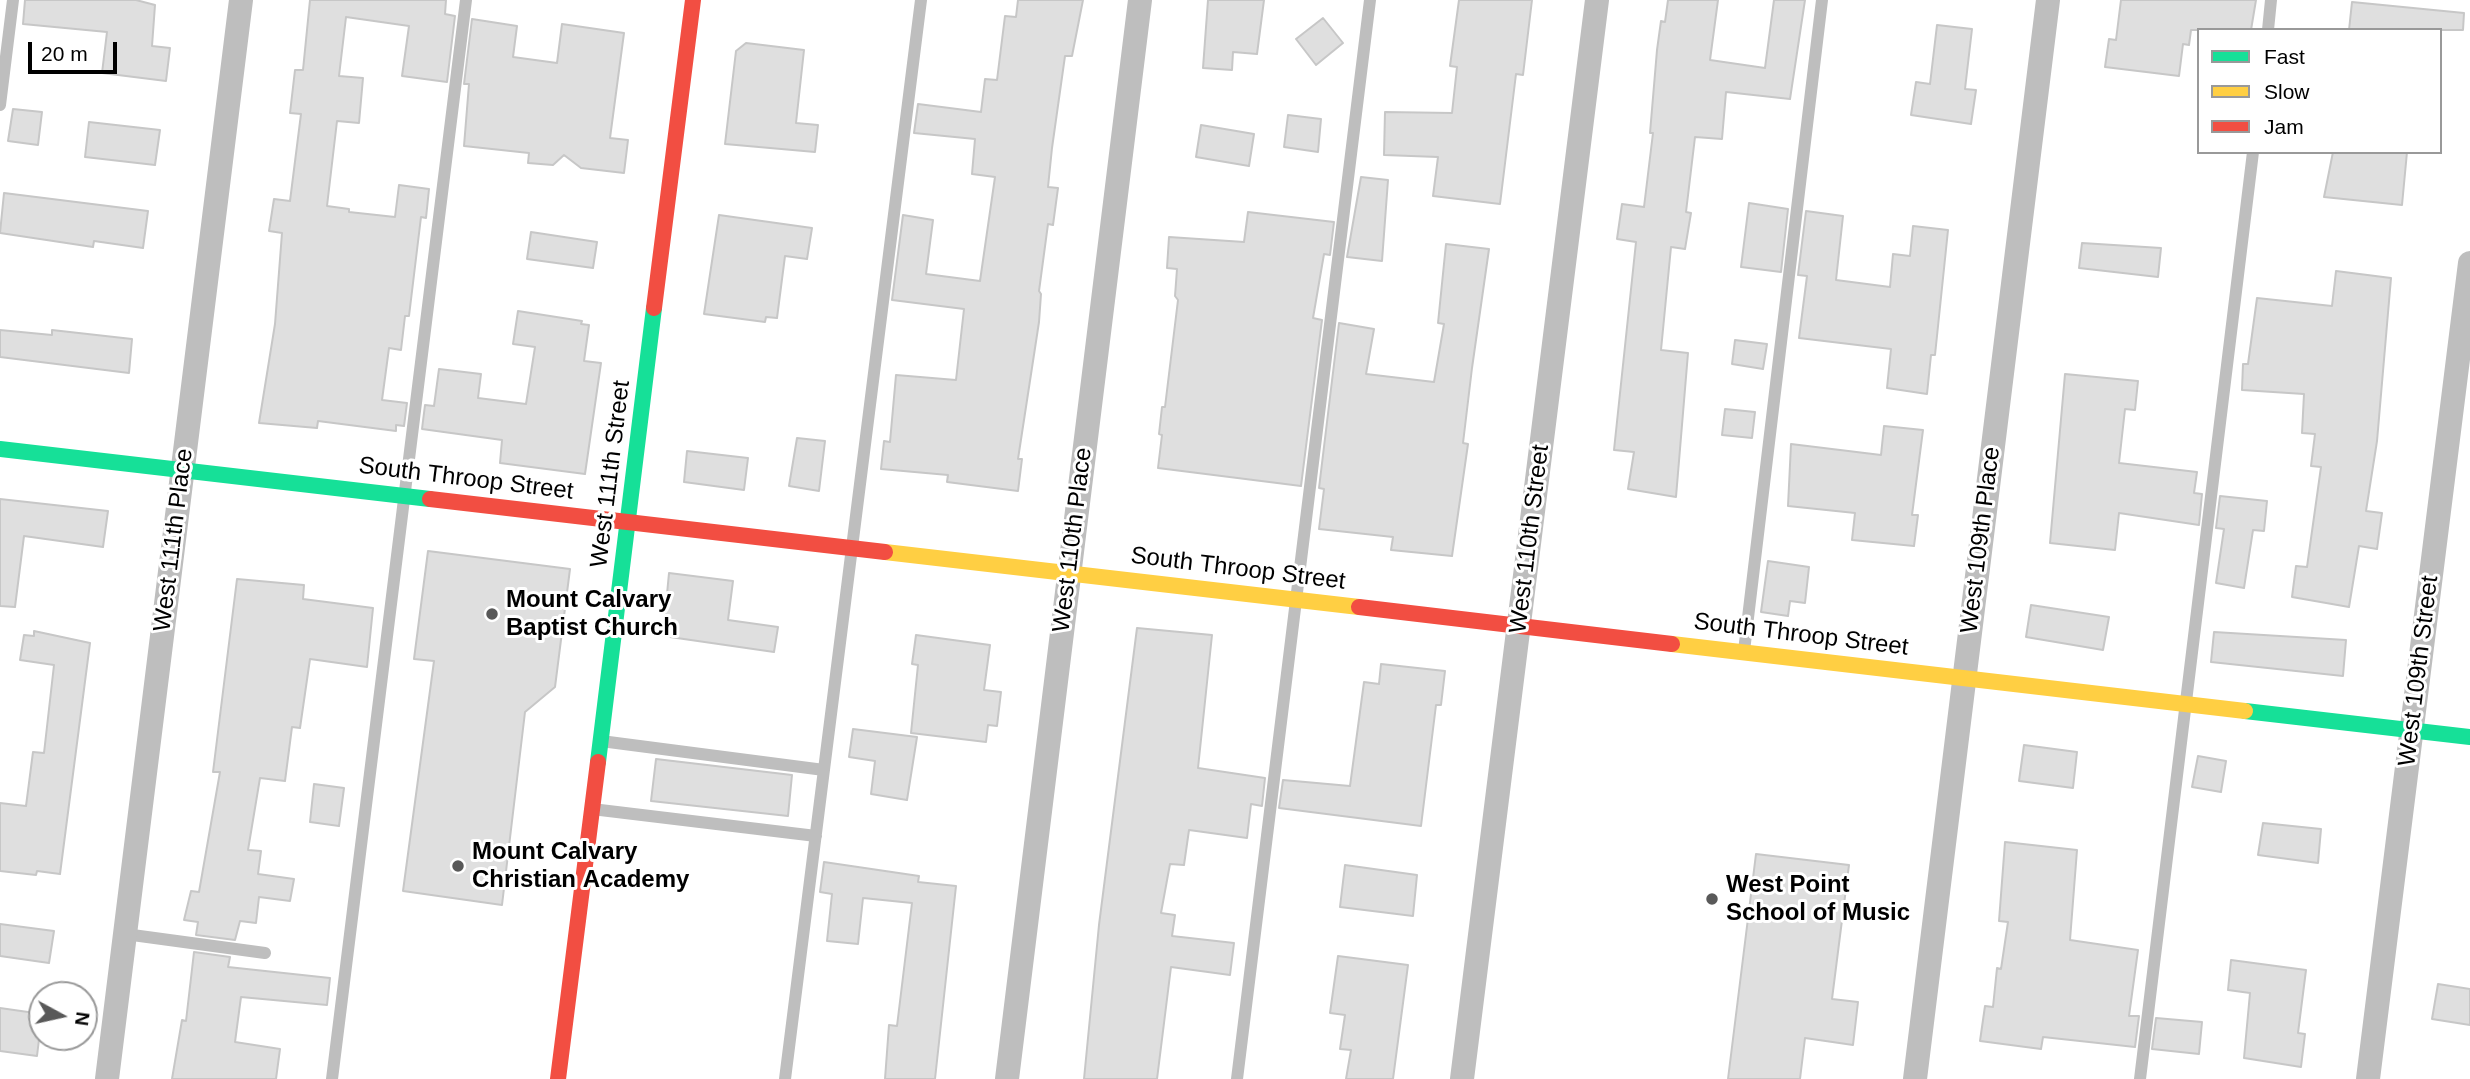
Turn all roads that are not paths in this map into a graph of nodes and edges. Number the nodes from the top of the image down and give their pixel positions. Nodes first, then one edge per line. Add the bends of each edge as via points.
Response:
1 (13, 0) edge
2 (241, 0) edge
3 (466, 0) edge
4 (693, 0) edge
5 (920, 0) edge
6 (1140, 0) edge
7 (1370, 0) edge
8 (1597, 0) edge
9 (1822, 0) edge
10 (2048, 0) edge
11 (2271, 0) edge
12 (2268, 28) edge
13 (0, 105) edge
14 (2253, 154) edge
15 (2470, 263) edge
16 (0, 449) edge
17 (183, 470) junction
18 (405, 495) junction
19 (628, 521) junction
20 (852, 547) junction
21 (1069, 573) junction
22 (1296, 599) junction
23 (1519, 625) junction
24 (1744, 652) junction
25 (1964, 678) junction
26 (2186, 704) junction
27 (2412, 730) junction
28 (2470, 737) edge
29 (601, 741) junction
30 (824, 770) junction
31 (592, 809) junction
32 (816, 836) junction
33 (125, 934) junction
34 (265, 953) dead end
35 (107, 1079) edge
36 (332, 1079) edge
37 (558, 1079) edge
38 (785, 1079) edge
39 (1007, 1079) edge
40 (1237, 1079) edge
41 (1462, 1079) edge
42 (1915, 1079) edge
43 (2140, 1079) edge
44 (2368, 1079) edge

1 - 13 lane
2 - 17 street, West 111th Place
3 - 18 lane
4 - 19 street, West 111th Street
5 - 20 lane
6 - 21 street, West 110th Place
7 - 22 lane
8 - 23 street, West 110th Street
9 - 24 lane
10 - 25 street, West 109th Place
11 - 12 lane
14 - 26 lane
15 - 27 street, West 109th Street
16 - 17 street, South Throop Street
17 - 18 street, South Throop Street
17 - 33 street, West 111th Place
18 - 19 street, South Throop Street
18 - 36 lane
19 - 20 street, South Throop Street
19 - 29 street, West 111th Street
20 - 21 street, South Throop Street
20 - 30 lane
21 - 22 street, South Throop Street
21 - 39 street, West 110th Place
22 - 23 street, South Throop Street
22 - 40 lane
23 - 24 street, South Throop Street
23 - 41 street, West 110th Street
24 - 25 street, South Throop Street
25 - 26 street, South Throop Street
25 - 42 street, West 109th Place
26 - 27 street, South Throop Street
26 - 43 lane
27 - 28 street, South Throop Street
27 - 44 street, West 109th Street
29 - 30 lane
29 - 31 street, West 111th Street
30 - 32 lane
31 - 32 lane
31 - 37 street, West 111th Street
32 - 38 lane
33 - 34 lane
33 - 35 street, West 111th Place

